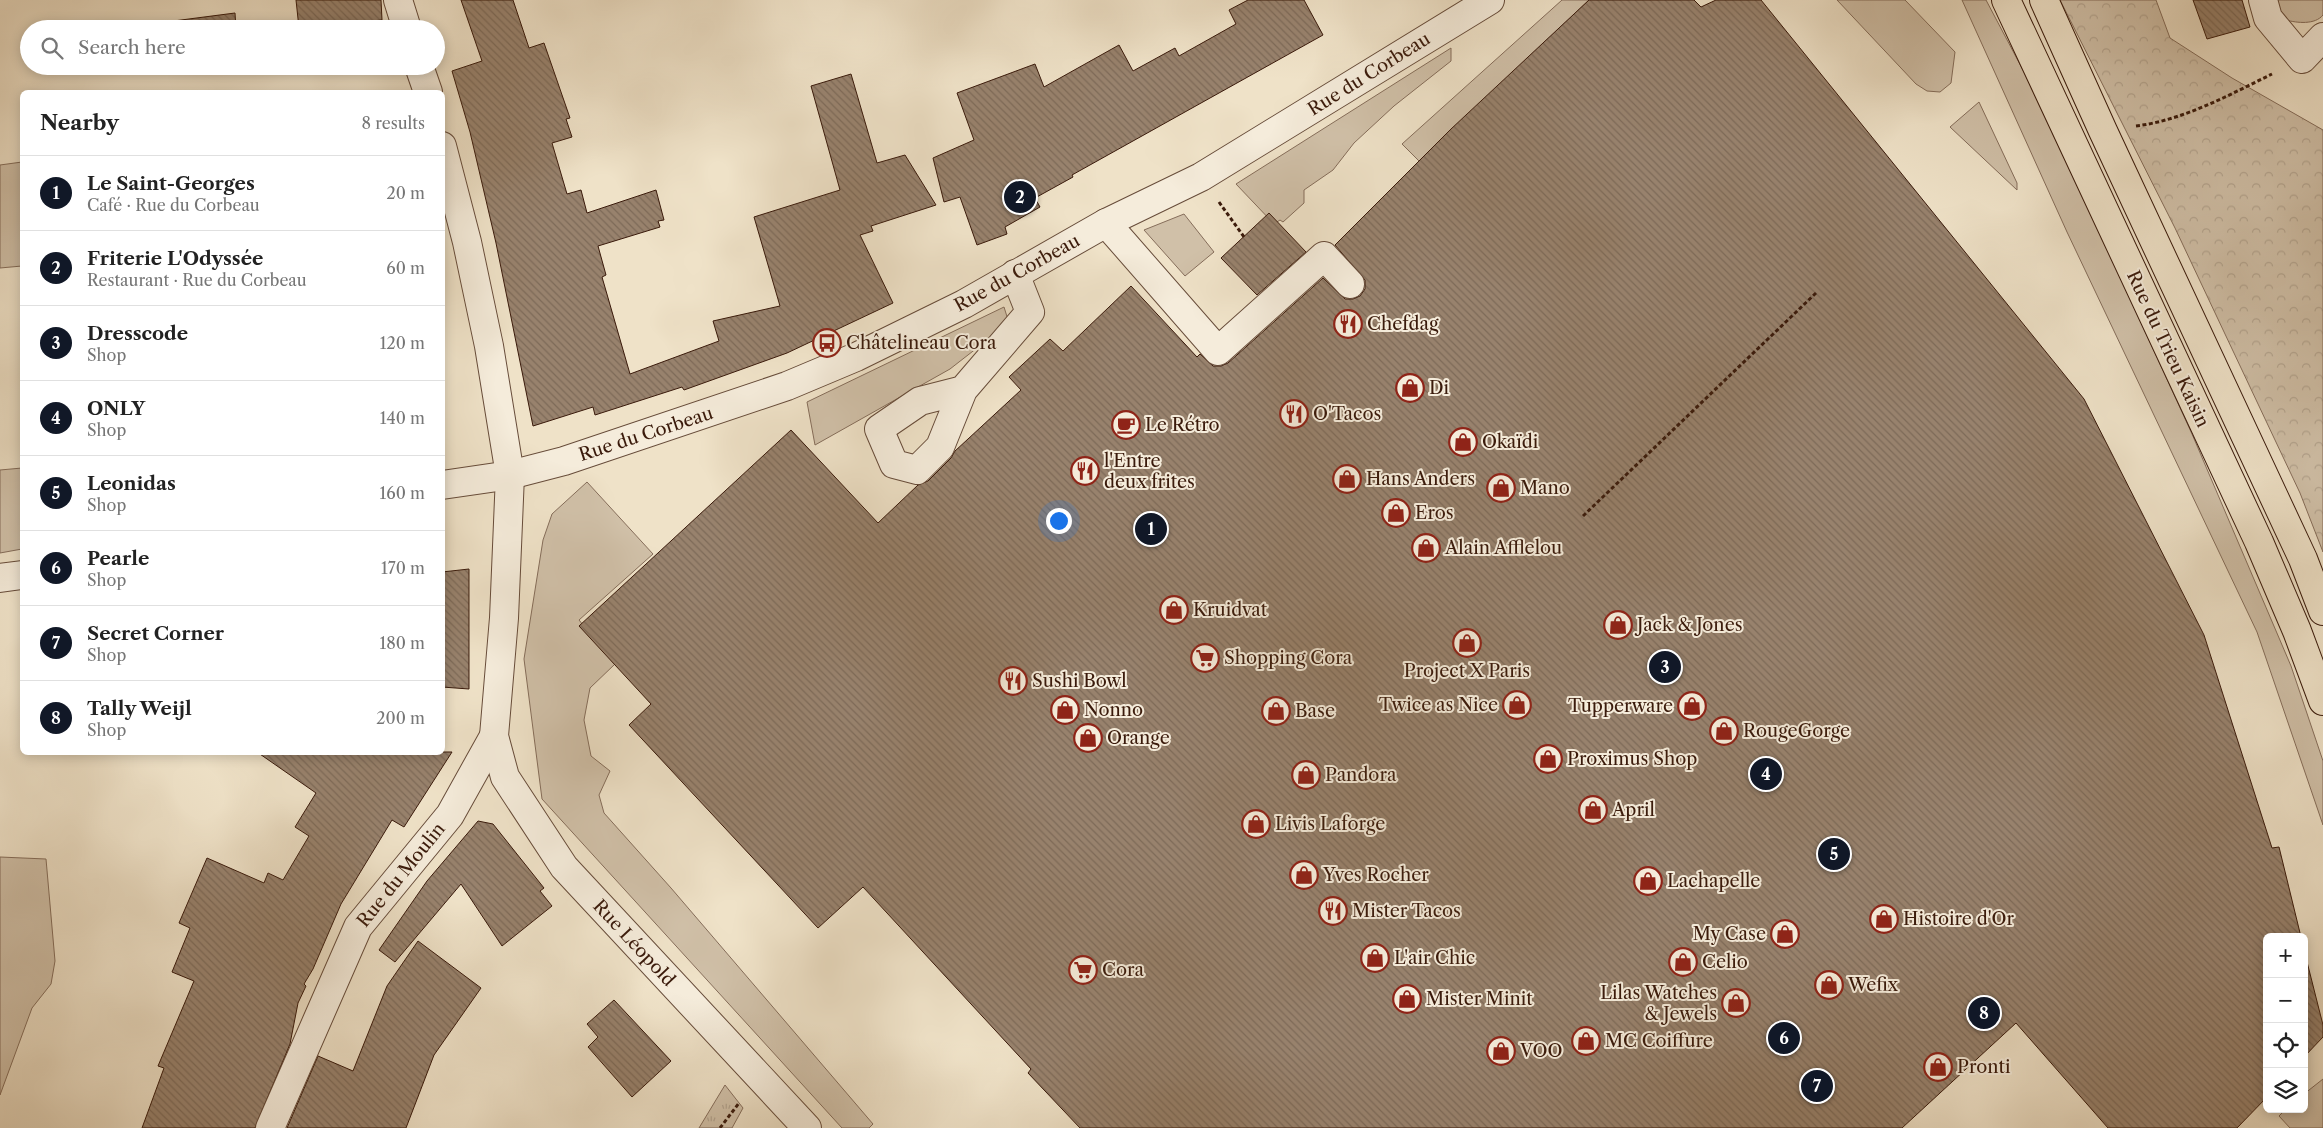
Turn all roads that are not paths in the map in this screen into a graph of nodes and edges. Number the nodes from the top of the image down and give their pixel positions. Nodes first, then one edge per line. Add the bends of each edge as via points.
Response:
1 (398, 0) edge
2 (1490, 0) edge
3 (2006, 0) edge
4 (2044, 0) edge
5 (2263, 0) edge
6 (404, 20) edge
7 (2323, 37) edge
8 (422, 75) edge
9 (427, 90) edge
10 (445, 158) edge
11 (1106, 223) junction
12 (1015, 274) junction
13 (1350, 284) dead end
14 (962, 390) dead end
15 (510, 474) junction
16 (445, 485) edge
17 (20, 575) edge
18 (0, 578) edge
19 (2323, 611) edge
20 (2323, 702) edge
21 (494, 736) junction
22 (270, 1128) edge
23 (807, 1128) edge

1 - 6 street
2 - 11 street, Rue du Corbeau via 1201,177
3 - 20 main road, Rue du Trieu Kaisin via 2259,542
4 - 19 main road, Rue du Trieu Kaisin
5 - 7 street via 2268,18 2302,60
8 - 9 street
10 - 15 street via 487,336
11 - 12 street, Rue du Corbeau
11 - 13 street via 1218,351 1324,256
12 - 14 street via 1030,312
12 - 15 street, Rue du Corbeau via 964,304 787,386 600,450
15 - 16 street, Rue du Corbeau
15 - 21 street via 504,618
17 - 18 street
21 - 22 street, Rue du Moulin via 450,814 358,926
21 - 23 street, Rue Léopold via 505,777 564,867

